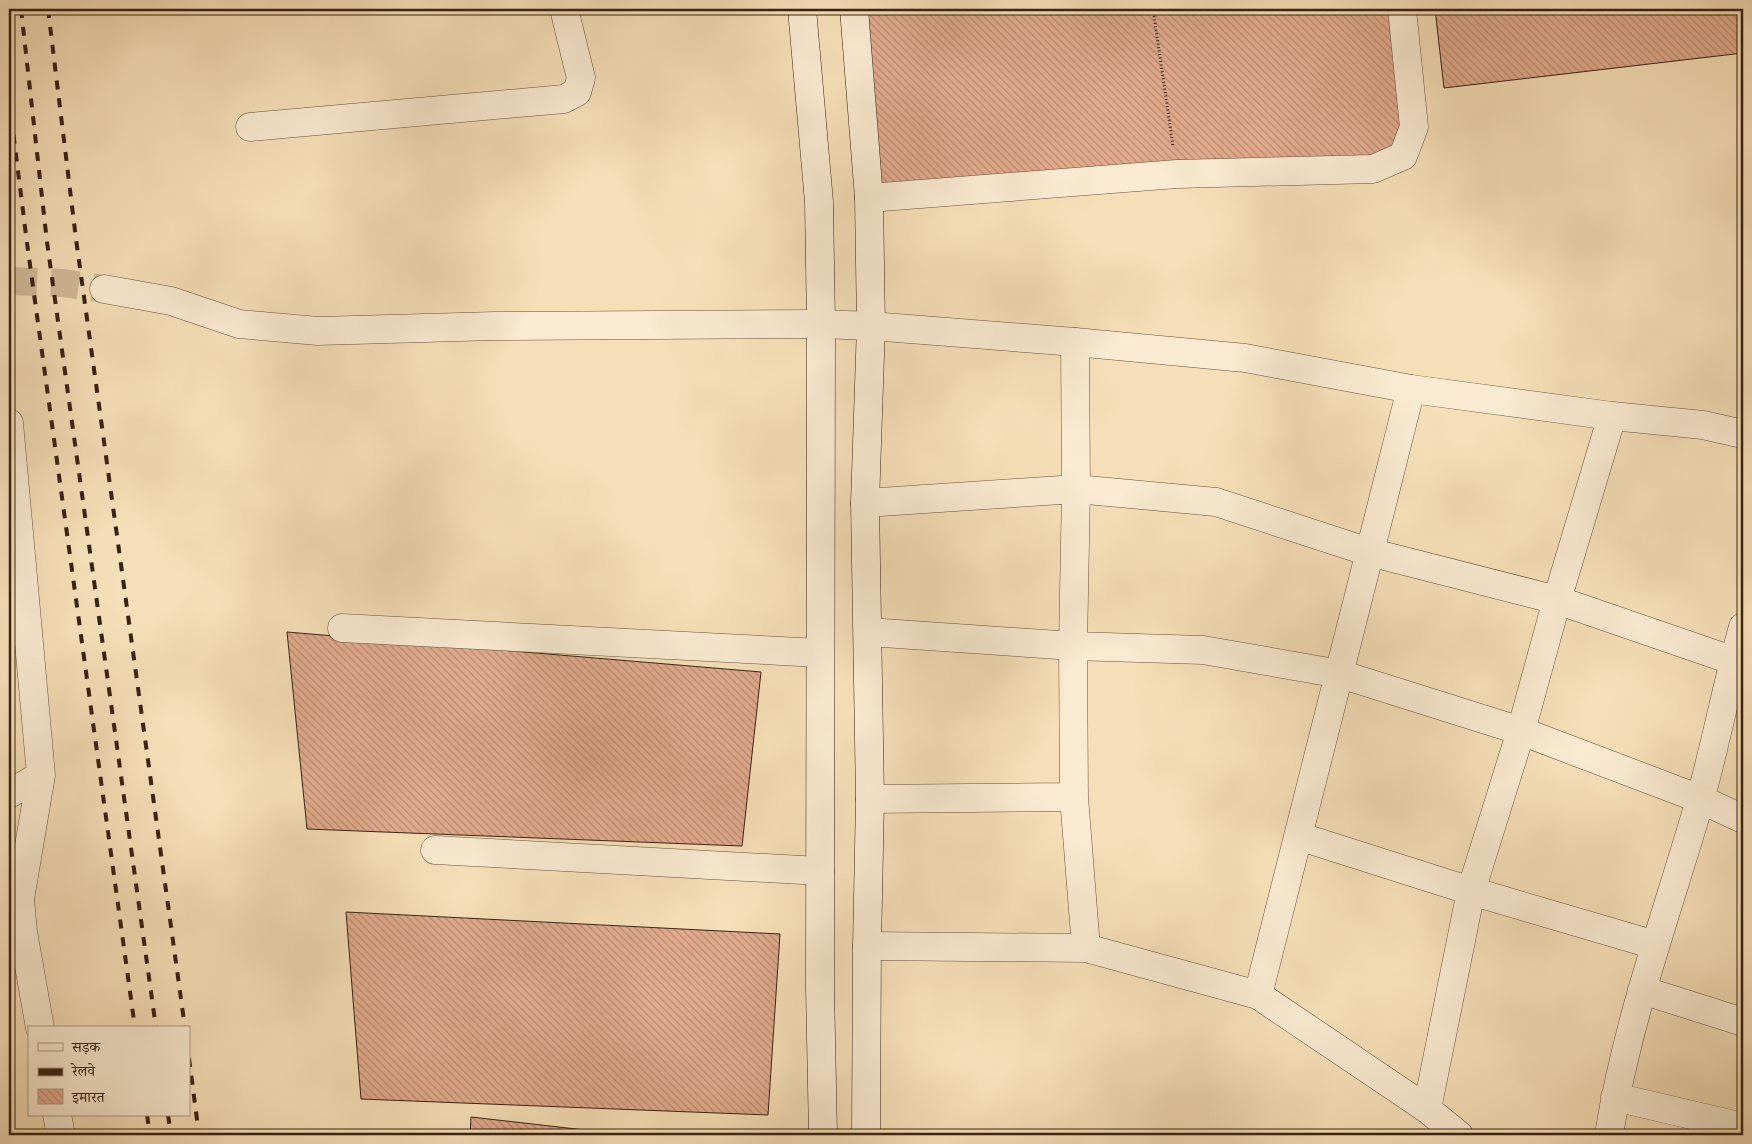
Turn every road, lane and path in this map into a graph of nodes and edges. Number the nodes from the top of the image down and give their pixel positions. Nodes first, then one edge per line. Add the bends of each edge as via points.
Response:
1 (564, 9) edge
2 (802, 9) edge
3 (854, 9) edge
4 (1153, 9) edge
5 (1402, 9) edge
6 (250, 127) dead end
7 (1177, 174) junction
8 (869, 198) junction
9 (104, 289) tunnel mouth
10 (821, 324) junction
11 (871, 326) junction
12 (1075, 342) junction
13 (1411, 390) junction
14 (1612, 416) junction
15 (9, 422) edge
16 (1739, 428) edge
17 (1076, 489) junction
18 (865, 503) junction
19 (1369, 552) junction
20 (1556, 600) junction
21 (1743, 627) edge
22 (342, 628) dead end
23 (868, 632) junction
24 (1073, 646) junction
25 (820, 653) junction
26 (1738, 662) edge
27 (1340, 674) junction
28 (1521, 731) junction
29 (41, 775) junction
30 (9, 794) edge
31 (1074, 797) junction
32 (870, 799) junction
33 (1700, 799) junction
34 (1743, 818) edge
35 (1298, 836) junction
36 (435, 850) dead end
37 (820, 871) junction
38 (1471, 891) junction
39 (1654, 945) junction
40 (867, 946) junction
41 (1086, 948) junction
42 (1642, 990) junction
43 (1258, 995) junction
44 (1743, 1022) edge
45 (40, 1026) edge
46 (1615, 1097) junction
47 (1427, 1109) junction
48 (57, 1116) edge
49 (1743, 1127) edge
50 (61, 1135) edge
51 (823, 1135) edge
52 (866, 1135) edge
53 (1459, 1135) edge
54 (1609, 1135) edge

1 - 6 street via 580,78 577,92 564,99
2 - 10 street via 818,202
3 - 8 street
4 - 7 path
5 - 7 street via 1414,127 1403,156 1373,169
7 - 8 street
8 - 11 street
9 - 10 street via 170,301 239,324 318,331 495,326
10 - 11 street
10 - 25 street
11 - 12 street
11 - 18 street
12 - 13 street via 1245,358
12 - 17 street
13 - 14 street
13 - 19 street
14 - 16 street
14 - 20 street
15 - 29 street
17 - 18 street
17 - 19 street via 1216,502
17 - 24 street
18 - 23 street
19 - 20 street
19 - 27 street
20 - 26 street
20 - 28 street
21 - 26 street
22 - 25 street
23 - 24 street
23 - 32 street
24 - 27 street via 1202,650
24 - 31 street
25 - 37 street
26 - 33 street
27 - 28 street
27 - 35 street
28 - 33 street
28 - 38 street
29 - 30 street
29 - 45 street via 20,898 22,932
31 - 32 street
31 - 41 street
32 - 40 street
33 - 34 street
33 - 39 street
35 - 38 street
35 - 43 street
36 - 37 street
37 - 51 street
38 - 39 street
38 - 47 street
39 - 42 street
40 - 41 street
40 - 52 street
41 - 43 street
42 - 44 street
42 - 46 street
43 - 47 street
46 - 49 street
46 - 54 street
47 - 53 street
48 - 50 street

